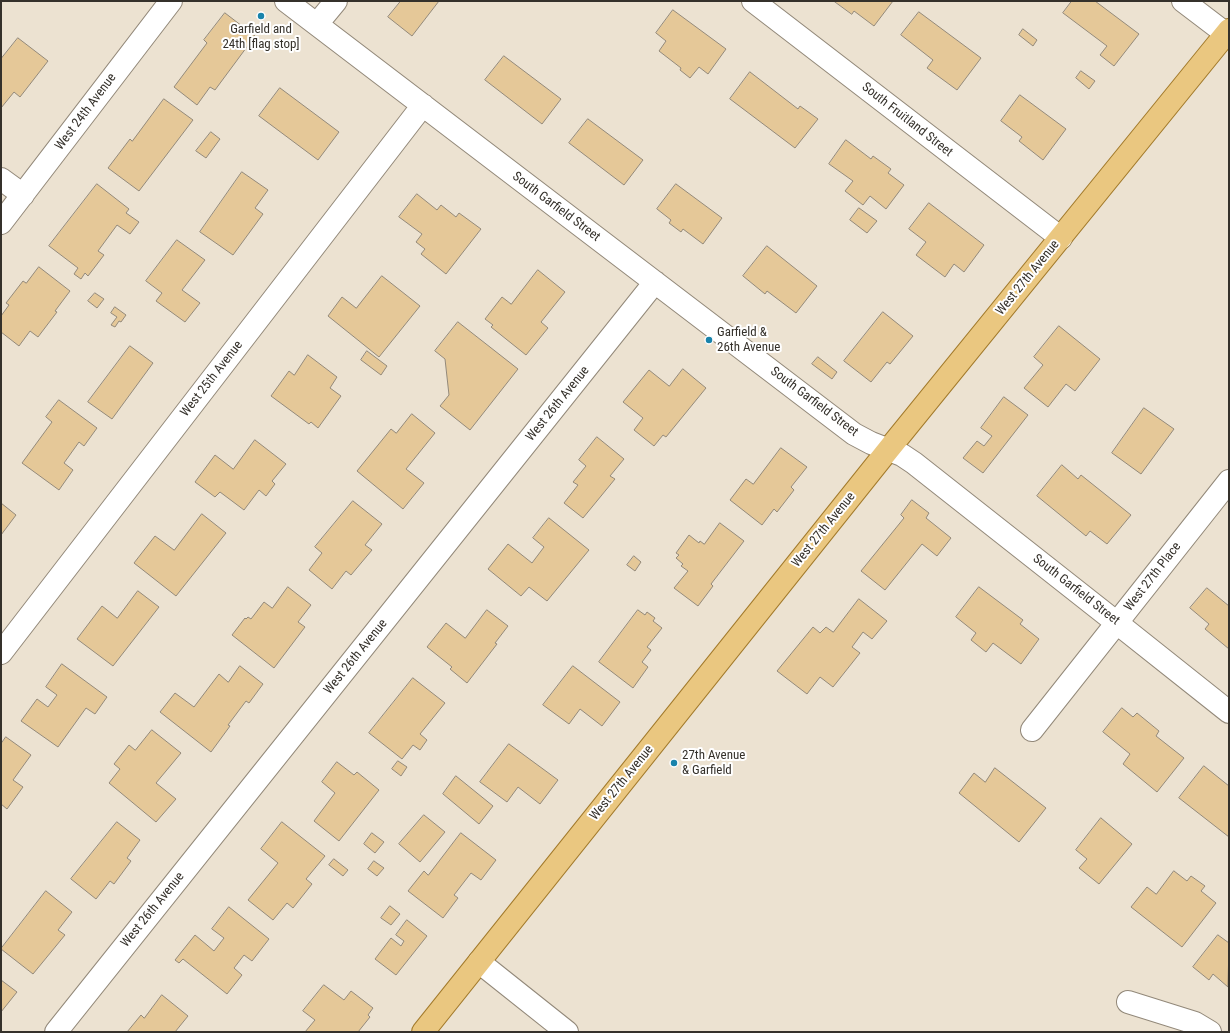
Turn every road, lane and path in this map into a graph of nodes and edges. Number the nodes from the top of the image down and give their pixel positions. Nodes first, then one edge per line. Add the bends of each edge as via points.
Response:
1 (171, 1) edge
2 (286, 1) edge
3 (336, 1) edge
4 (753, 1) edge
5 (1183, 1) edge
6 (317, 24) junction
7 (1228, 33) edge
8 (423, 105) junction
9 (1, 179) edge
10 (23, 195) junction
11 (1, 223) edge
12 (1061, 238) junction
13 (655, 282) junction
14 (888, 450) junction
15 (1229, 481) edge
16 (1117, 622) junction
17 (1, 653) edge
18 (1229, 712) edge
19 (1032, 730) dead end
20 (479, 962) junction
21 (1128, 1002) dead end
22 (56, 1032) edge
23 (423, 1032) edge
24 (566, 1032) edge
25 (1210, 1032) edge

1 - 10 street, West 24th Avenue
2 - 6 street, South Garfield Street
3 - 6 street
4 - 12 street, South Fruitland Street
5 - 7 street
6 - 8 street, South Garfield Street
7 - 12 main road, West 27th Avenue
8 - 13 street, South Garfield Street
8 - 17 street, West 25th Avenue
9 - 10 street
10 - 11 street, West 24th Avenue
12 - 14 main road, West 27th Avenue
13 - 14 street, South Garfield Street via 854,434
13 - 22 street, West 26th Avenue
14 - 16 street, South Garfield Street via 914,463
14 - 20 main road, West 27th Avenue
15 - 16 street, West 27th Place
16 - 18 street, South Garfield Street
16 - 19 street, West 27th Place
20 - 23 main road, West 27th Avenue
20 - 24 street
21 - 25 street via 1195,1023

